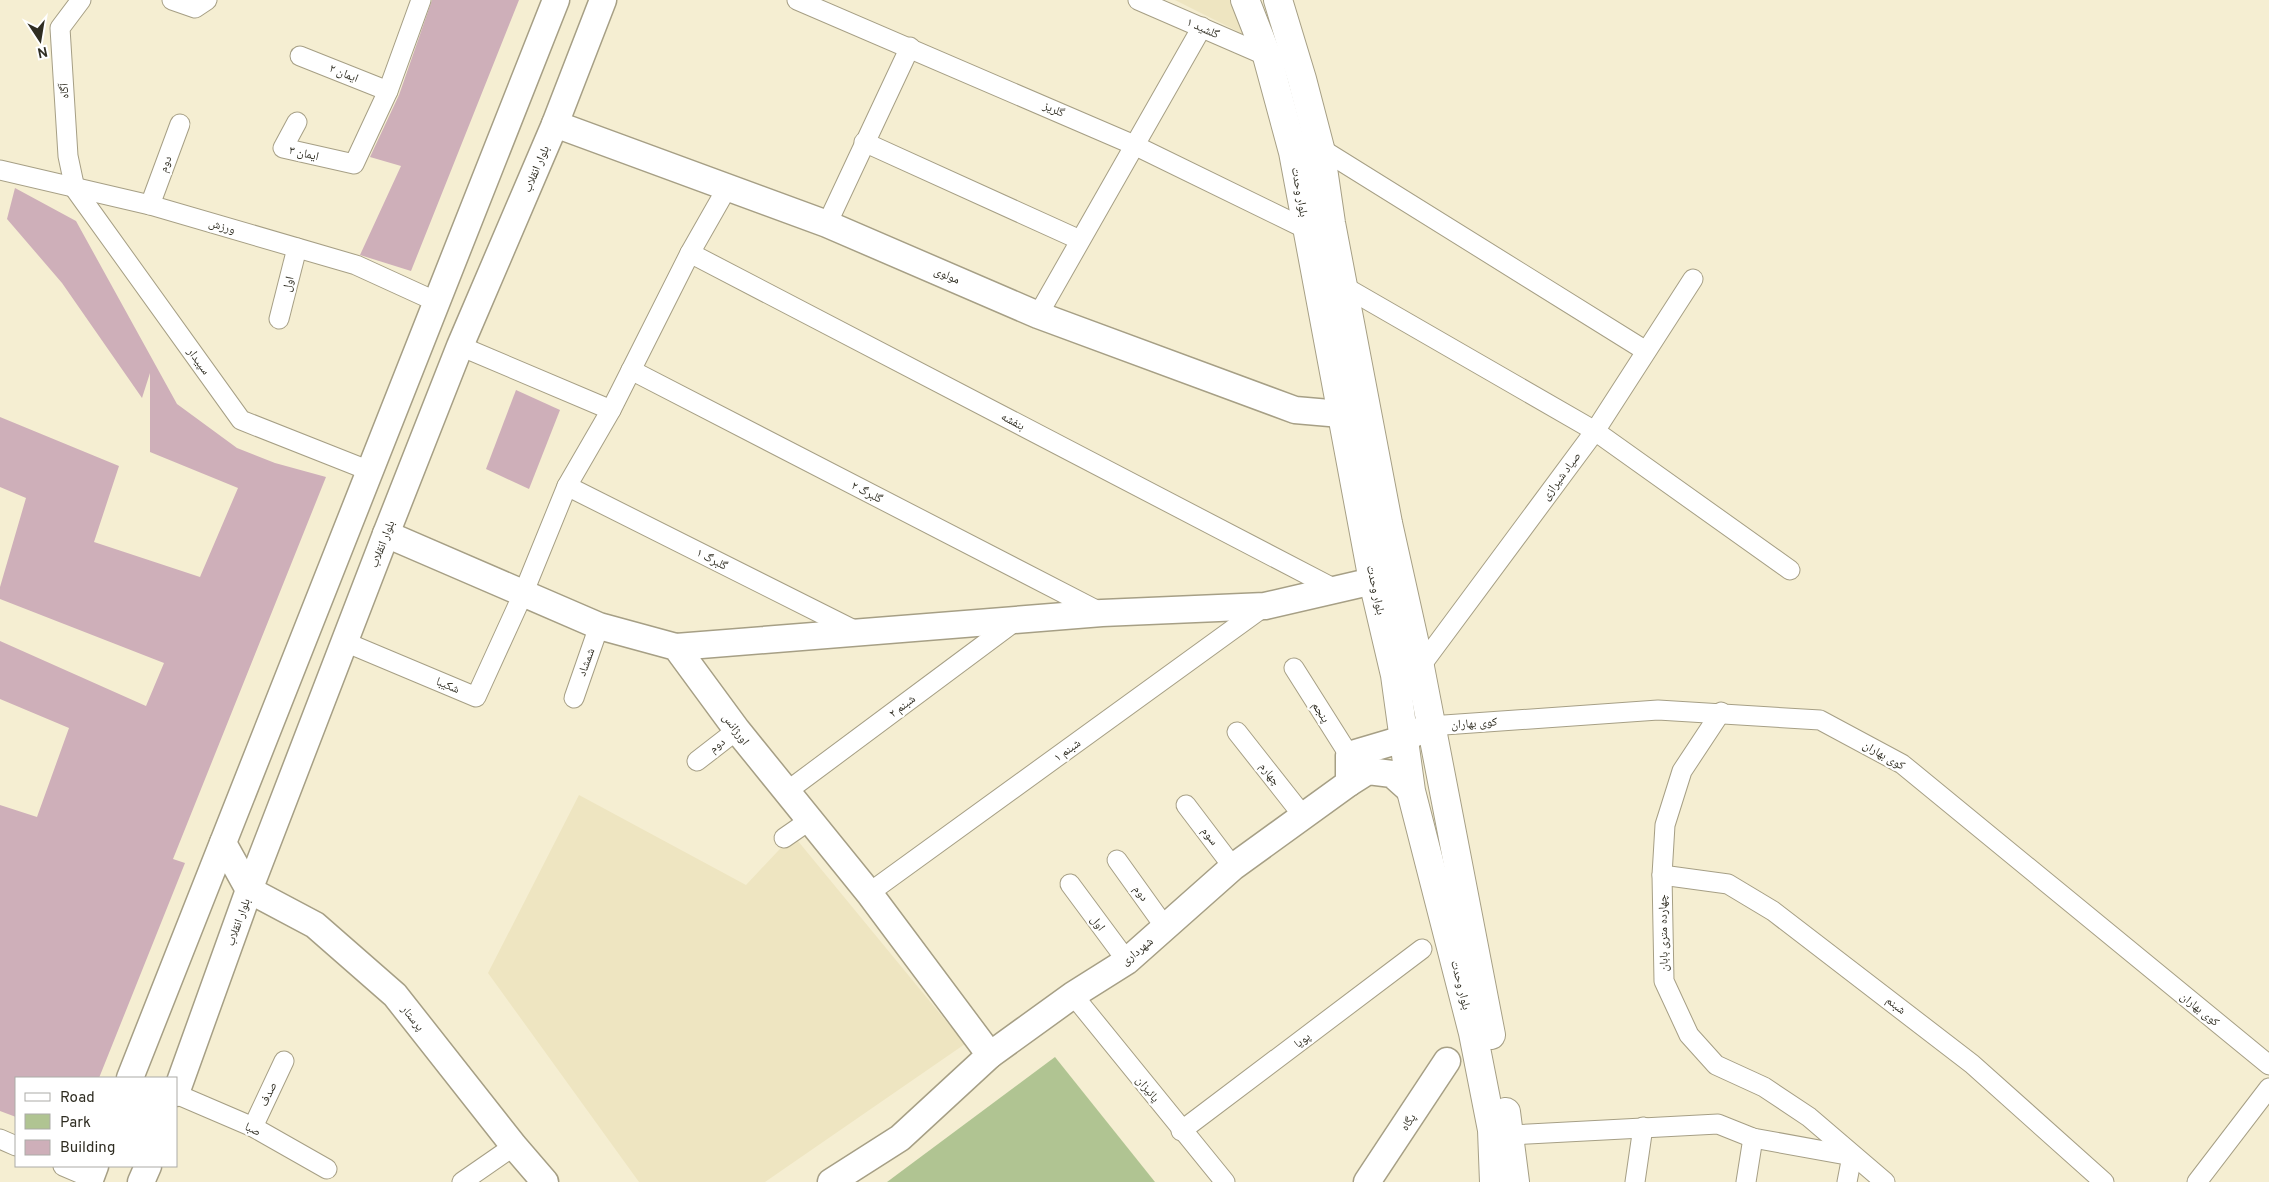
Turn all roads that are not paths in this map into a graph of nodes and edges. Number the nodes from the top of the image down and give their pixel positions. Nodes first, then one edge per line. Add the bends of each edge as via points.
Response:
1 (80, 0) edge
2 (172, 0) edge
3 (207, 0) edge
4 (422, 0) edge
5 (556, 0) edge
6 (603, 0) edge
7 (797, 0) edge
8 (1138, 0) edge
9 (1245, 0) edge
10 (1278, 0) edge
11 (816, 4) edge
12 (1202, 27) junction
13 (910, 47) junction
14 (300, 56) dead end
15 (1267, 56) junction
16 (388, 90) junction
17 (297, 122) dead end
18 (180, 124) dead end
19 (556, 124) junction
20 (864, 142) junction
21 (1134, 145) junction
22 (1320, 148) junction
23 (0, 170) edge
24 (728, 188) junction
25 (76, 189) junction
26 (150, 204) junction
27 (827, 224) junction
28 (1306, 229) junction
29 (1080, 240) junction
30 (297, 248) junction
31 (690, 253) junction
32 (1693, 279) dead end
33 (1344, 288) junction
34 (437, 302) junction
35 (1038, 315) junction
36 (279, 319) dead end
37 (460, 346) junction
38 (1646, 351) junction
39 (631, 370) junction
40 (611, 410) junction
41 (1341, 414) junction
42 (1595, 431) junction
43 (370, 471) junction
44 (567, 486) junction
45 (386, 534) junction
46 (1790, 570) dead end
47 (1373, 581) junction
48 (1335, 589) junction
49 (523, 594) junction
50 (1265, 606) junction
51 (1102, 613) junction
52 (1017, 620) junction
53 (599, 626) junction
54 (858, 632) junction
55 (345, 642) junction
56 (676, 647) junction
57 (1420, 667) junction
58 (1294, 668) dead end
59 (574, 698) dead end
60 (1721, 712) junction
61 (1430, 726) junction
62 (737, 730) junction
63 (1237, 732) dead end
64 (1403, 739) junction
65 (1349, 755) junction
66 (697, 761) dead end
67 (1349, 783) junction
68 (1411, 791) junction
69 (786, 792) junction
70 (1186, 805) dead end
71 (1304, 817) junction
72 (810, 820) junction
73 (784, 838) dead end
74 (223, 843) junction
75 (1117, 860) dead end
76 (1233, 867) junction
77 (1662, 876) junction
78 (1070, 884) dead end
79 (249, 890) junction
80 (869, 893) junction
81 (1165, 927) junction
82 (1422, 949) dead end
83 (1127, 961) junction
84 (1073, 995) junction
85 (990, 1056) junction
86 (284, 1061) dead end
87 (1447, 1061) dead end
88 (2269, 1065) edge
89 (130, 1077) edge
90 (178, 1088) edge
91 (2269, 1088) edge
92 (178, 1095) edge
93 (1642, 1127) junction
94 (253, 1128) junction
95 (1181, 1131) junction
96 (1511, 1135) junction
97 (1753, 1138) junction
98 (0, 1139) edge
99 (15, 1146) edge
100 (514, 1146) junction
101 (1852, 1156) junction
102 (66, 1167) edge
103 (148, 1167) edge
104 (327, 1169) dead end
105 (92, 1175) edge
106 (141, 1182) edge
107 (462, 1182) edge
108 (545, 1182) edge
109 (831, 1182) edge
110 (1225, 1182) edge
111 (1367, 1182) edge
112 (1494, 1182) edge
113 (1515, 1182) edge
114 (1635, 1182) edge
115 (1746, 1182) edge
116 (1847, 1182) edge
117 (1885, 1182) edge
118 (2104, 1182) edge
119 (2197, 1182) edge

1 - 25 street, آگاه via 60,28 68,156
2 - 3 street via 195,8
4 - 16 street
5 - 34 street
6 - 19 street, بلوار انقلاب
7 - 11 street, گلریز
8 - 12 street, گلشید ۱
9 - 15 main road, بلوار وحدت
10 - 22 main road, بلوار وحدت
11 - 13 street, گلریز
12 - 15 street, گلشید ۱
12 - 21 street
13 - 20 street
13 - 21 street, گلریز
14 - 16 street, ایمان ۲
15 - 28 main road, بلوار وحدت via 1293,152
16 - 17 street, ایمان ۳ via 354,164 283,148
18 - 26 street, دوم
19 - 24 street, مولوی
19 - 37 street, بلوار انقلاب
20 - 27 street
20 - 29 street
21 - 28 street, گلریز
21 - 29 street
22 - 33 main road, بلوار وحدت
22 - 38 street
23 - 25 street, ورزش
24 - 27 street, مولوی
24 - 31 street
25 - 26 street, ورزش
25 - 43 street, سپیدار via 241,420
26 - 30 street, ورزش
27 - 35 street, مولوی
28 - 41 main road, بلوار وحدت
29 - 35 street
30 - 34 street, ورزش via 356,265
30 - 36 street, اول
31 - 39 street
31 - 48 street, بنفشه
32 - 38 street, صیاد شیرازی
33 - 42 street
33 - 57 main road, بلوار وحدت via 1388,523
34 - 43 street
35 - 41 street, مولوی via 1295,410
37 - 40 street
37 - 45 street, بلوار انقلاب
38 - 42 street, صیاد شیرازی
39 - 40 street
39 - 51 street, گلبرگ ۲
40 - 44 street
41 - 47 main road, بلوار وحدت
42 - 46 street
42 - 57 street, صیاد شیرازی
43 - 74 street
44 - 49 street
44 - 54 street, گلبرگ ۱
45 - 49 street
45 - 55 street, بلوار انقلاب
47 - 48 street
47 - 64 main road, بلوار وحدت via 1395,675
48 - 50 street
49 - 53 street
49 - 55 street, شکیبا via 476,697
50 - 51 street
50 - 80 street, شبنم ۱
51 - 52 street
52 - 54 street
52 - 69 street, شبنم ۲
53 - 56 street
53 - 59 street, شمشاد
54 - 56 street
55 - 79 street, بلوار انقلاب
56 - 62 street, اورژانس
57 - 61 main road, بلوار وحدت
58 - 65 street, پنجم
60 - 61 street, کوی بهاران via 1658,710
60 - 77 street, چهارده متری بابان via 1682,771 1665,825
60 - 88 street, کوی بهاران via 1820,720 1902,764
61 - 64 street
61 - 96 main road, بلوار وحدت
62 - 66 street, دوم
62 - 69 street, اورژانس
63 - 71 street, چهارم
64 - 65 street
64 - 68 main road, بلوار وحدت
65 - 67 street
67 - 68 street, شهرداری via 1368,771 1392,774
67 - 71 street, شهرداری
68 - 112 main road, بلوار وحدت via 1473,1033 1492,1130
69 - 72 street, اورژانس
70 - 76 street, سوم
71 - 76 street, شهرداری
72 - 73 street
72 - 80 street, اورژانس
74 - 79 street
74 - 89 street
75 - 81 street, دوم
76 - 81 street, شهرداری
77 - 101 street, چهارده متری بابان via 1664,981 1689,1035 1716,1065 1764,1087 1809,1117
77 - 118 street, شبنم via 1728,884 1773,910 1972,1064
78 - 83 street, اول
79 - 90 street, بلوار انقلاب
79 - 100 street, پرستار via 315,925 395,994
80 - 85 street, اورژانس
81 - 83 street, شهرداری
82 - 95 street, پویا
83 - 84 street, شهرداری
84 - 85 street, شهرداری
84 - 95 street, پائیزان
85 - 109 street, شهرداری via 900,1138
86 - 94 street, صدف
87 - 111 street, پگاه
91 - 119 street
92 - 94 street, صبا
93 - 96 street
93 - 97 street via 1718,1124
93 - 114 street
94 - 104 street, صبا
95 - 110 street, پائیزان
96 - 113 main road, بلوار وحدت
97 - 101 street
97 - 115 street
98 - 99 street
100 - 107 street
100 - 108 street, پرستار
101 - 116 street
101 - 117 street, چهارده متری بابان
102 - 105 street
103 - 106 street

